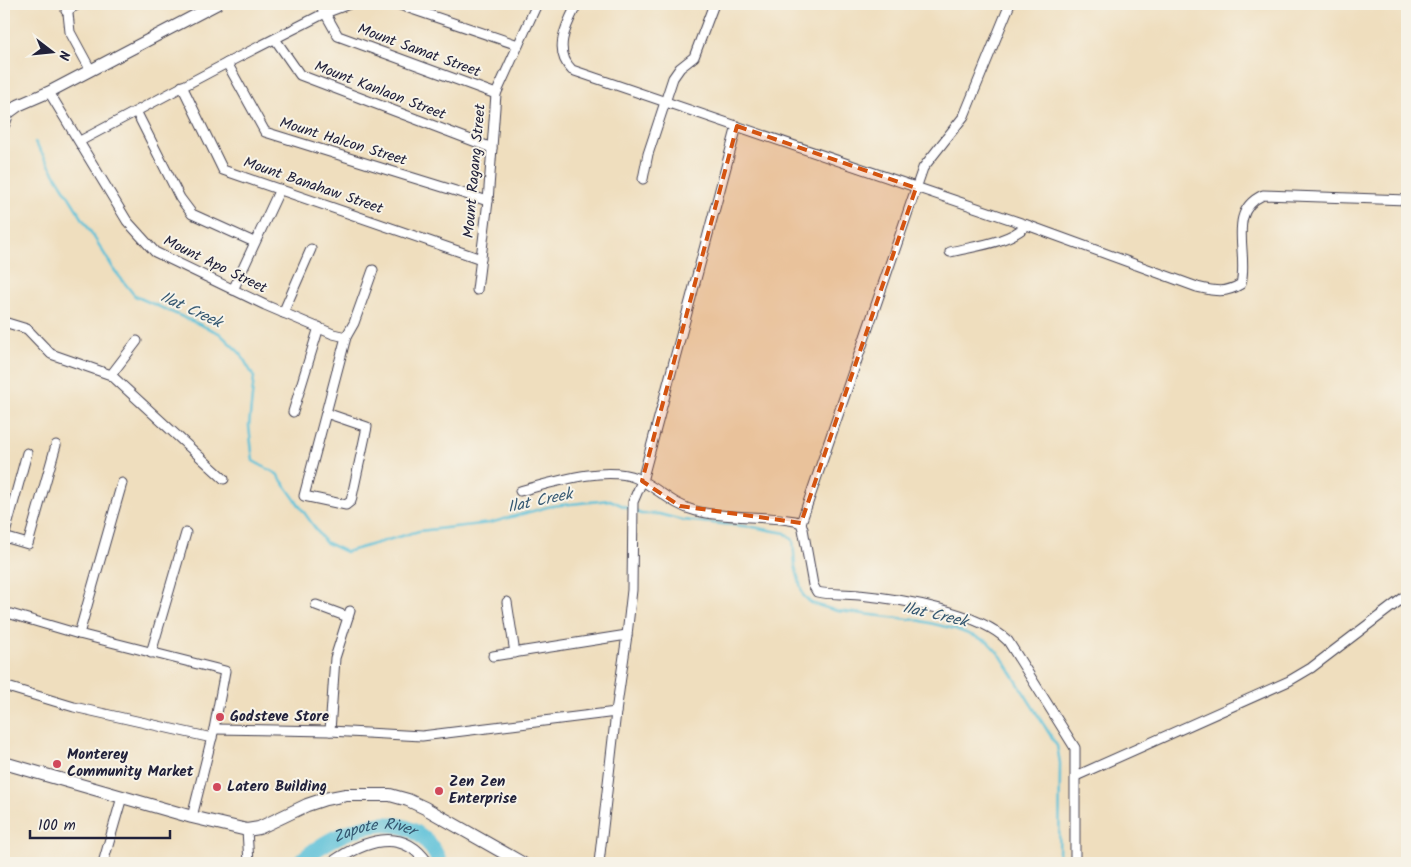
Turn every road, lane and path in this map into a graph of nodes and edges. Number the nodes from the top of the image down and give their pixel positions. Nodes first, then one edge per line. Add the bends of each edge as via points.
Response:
1 (80, 4) edge
2 (217, 4) edge
3 (320, 4) edge
4 (349, 4) edge
5 (398, 4) edge
6 (537, 4) edge
7 (577, 4) edge
8 (714, 4) edge
9 (1010, 4) edge
10 (67, 7) edge
11 (325, 13) junction
12 (274, 40) junction
13 (518, 46) junction
14 (227, 63) junction
15 (90, 69) junction
16 (182, 86) junction
17 (49, 92) junction
18 (496, 94) junction
19 (664, 100) junction
20 (137, 113) junction
21 (4, 124) edge
22 (737, 126) junction
23 (80, 142) junction
24 (492, 148) junction
25 (643, 179) dead end
26 (916, 188) junction
27 (280, 189) junction
28 (1407, 200) edge
29 (488, 201) junction
30 (1027, 225) junction
31 (254, 242) junction
32 (311, 249) dead end
33 (950, 252) dead end
34 (481, 259) junction
35 (373, 270) dead end
36 (233, 290) junction
37 (477, 290) dead end
38 (282, 313) junction
39 (4, 322) edge
40 (319, 327) junction
41 (346, 336) junction
42 (137, 341) dead end
43 (111, 375) junction
44 (293, 412) dead end
45 (326, 413) junction
46 (56, 445) dead end
47 (27, 453) dead end
48 (224, 479) dead end
49 (642, 481) junction
50 (122, 483) dead end
51 (520, 491) dead end
52 (800, 523) junction
53 (186, 533) dead end
54 (4, 537) edge
55 (1407, 595) edge
56 (507, 602) dead end
57 (316, 605) dead end
58 (4, 612) edge
59 (79, 634) junction
60 (628, 635) junction
61 (151, 653) junction
62 (515, 653) junction
63 (493, 656) dead end
64 (4, 686) edge
65 (616, 712) junction
66 (330, 731) junction
67 (213, 734) junction
68 (4, 763) edge
69 (1076, 776) junction
70 (122, 797) junction
71 (192, 817) junction
72 (247, 830) junction
73 (103, 863) edge
74 (249, 863) edge
75 (332, 863) edge
76 (427, 863) edge
77 (522, 863) edge
78 (599, 863) edge
79 (1075, 863) edge

1 - 10 street
2 - 15 street
3 - 11 street, Mount Samat Street
4 - 11 street
5 - 13 street
6 - 13 street, Mount Ragang Street
7 - 19 street via 560,48 566,64 577,72
8 - 19 street via 694,57 673,78
9 - 26 street via 964,116 923,168
10 - 15 street via 70,32
11 - 12 street
11 - 18 street, Mount Samat Street via 338,36
12 - 14 street
12 - 24 street, Mount Kanlaon Street via 300,75
13 - 18 street, Mount Ragang Street
14 - 16 street
14 - 29 street, Mount Halcon Street via 265,132
15 - 17 street
16 - 20 street
16 - 27 street, Mount Banahaw Street via 224,170
17 - 21 street via 19,105 8,113
17 - 23 street, Mount Apo Street
18 - 24 street, Mount Ragang Street
19 - 22 street
19 - 25 street
20 - 23 street
20 - 31 street via 180,198 192,214
22 - 26 street
22 - 49 street
23 - 36 street, Mount Apo Street via 127,220 154,252
24 - 29 street, Mount Ragang Street
26 - 30 street
26 - 52 street
27 - 31 street
27 - 34 street, Mount Banahaw Street
28 - 30 street via 1276,194 1252,200 1244,210 1241,224 1241,284 1219,292 1197,287
29 - 34 street, Mount Ragang Street
30 - 33 street via 1019,233 1005,238
31 - 36 street
32 - 38 street
34 - 37 street, Mount Ragang Street
35 - 41 street
36 - 38 street, Mount Apo Street
38 - 40 street, Mount Apo Street
39 - 43 street via 27,329 51,354
40 - 41 street, Mount Apo Street
40 - 44 street
41 - 45 street
42 - 43 street
43 - 48 street
45 - 45 street via 304,496 346,506 351,501 367,427
46 - 54 street via 28,544
47 - 54 street
49 - 51 street via 615,473
49 - 52 street via 680,506 697,511
49 - 60 street via 633,502
50 - 59 street
52 - 69 street via 817,592 887,598 943,610 962,615 1003,636 1071,740 1076,757
53 - 61 street
55 - 69 street via 1311,668
56 - 62 street
57 - 66 street via 349,614 335,658
58 - 59 street
59 - 61 street
60 - 62 street
60 - 65 street
61 - 67 street via 225,671
62 - 63 street
64 - 67 street via 74,707
65 - 66 street via 422,736
65 - 78 street
66 - 67 street
67 - 71 street
68 - 70 main road
69 - 79 street
70 - 71 main road
70 - 73 street
71 - 72 main road
72 - 74 street
72 - 77 main road via 272,823 325,799 390,796 426,808
75 - 76 street via 362,846 390,839 411,846

